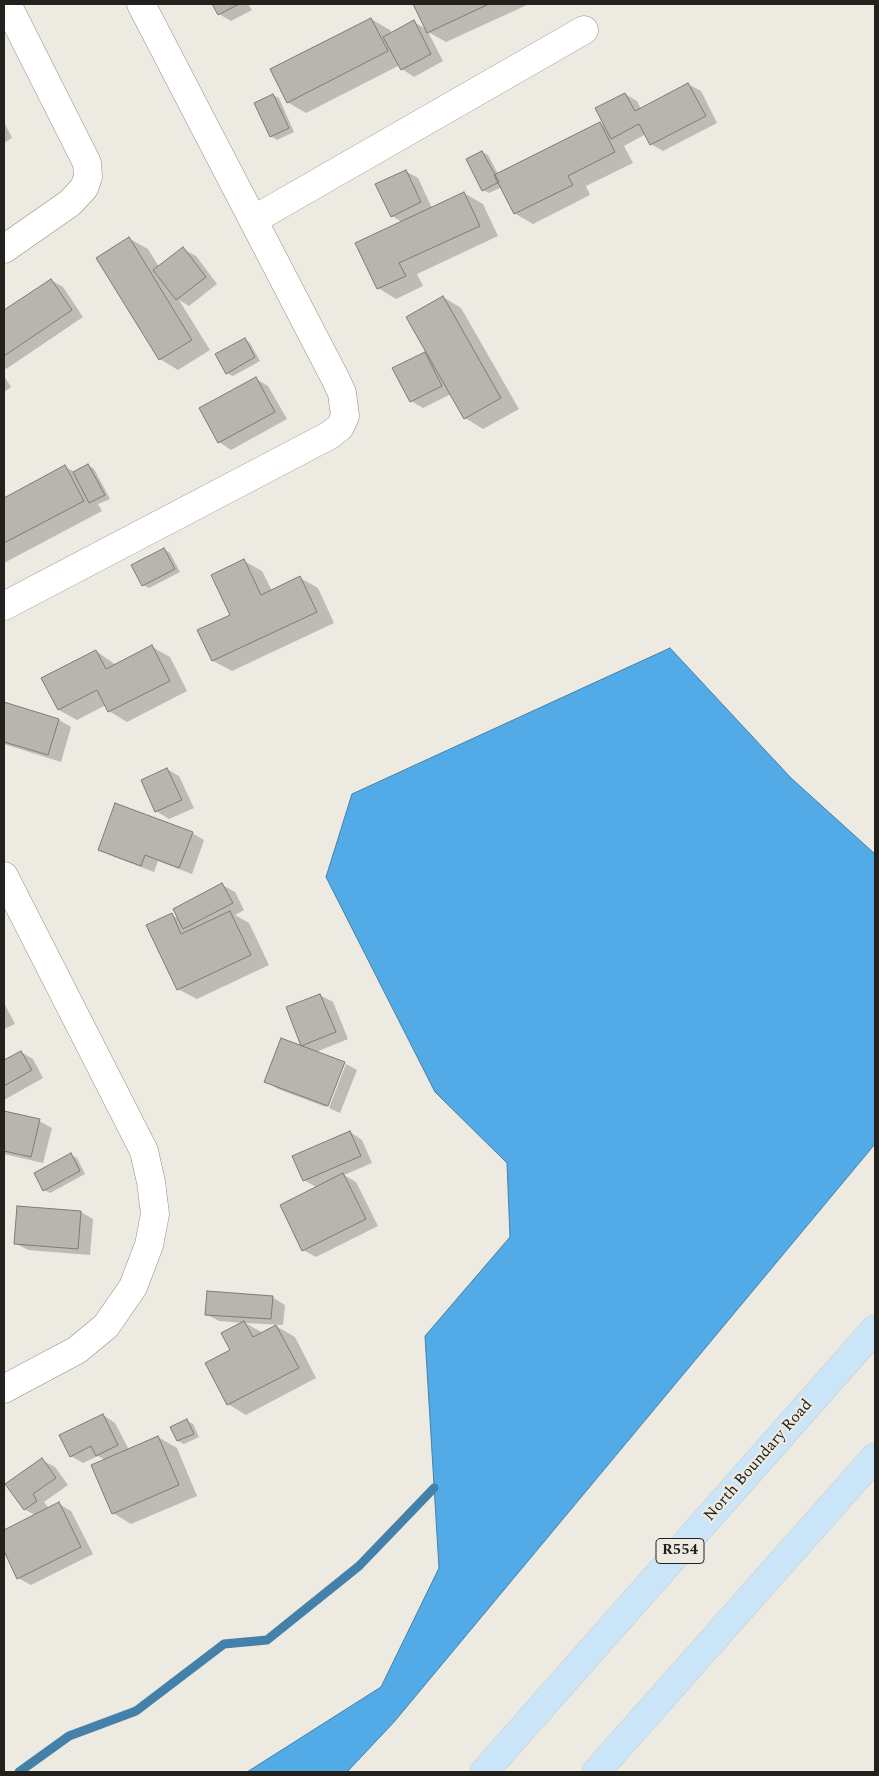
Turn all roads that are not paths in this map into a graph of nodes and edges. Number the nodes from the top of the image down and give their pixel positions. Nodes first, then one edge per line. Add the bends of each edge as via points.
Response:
1 (7, 4) edge
2 (141, 4) edge
3 (584, 30) dead end
4 (254, 220) junction
5 (4, 249) edge
6 (4, 606) edge
7 (4, 876) edge
8 (875, 1329) edge
9 (4, 1389) edge
10 (875, 1457) edge
11 (484, 1772) edge
12 (596, 1772) edge

1 - 5 street via 87,163 88,178 84,188 70,203
2 - 4 street
3 - 4 street
4 - 6 street via 342,393 345,416 340,427
7 - 9 street via 144,1151 155,1214 133,1287 106,1326 77,1350
8 - 11 main road, North Boundary Road / R554
10 - 12 main road

